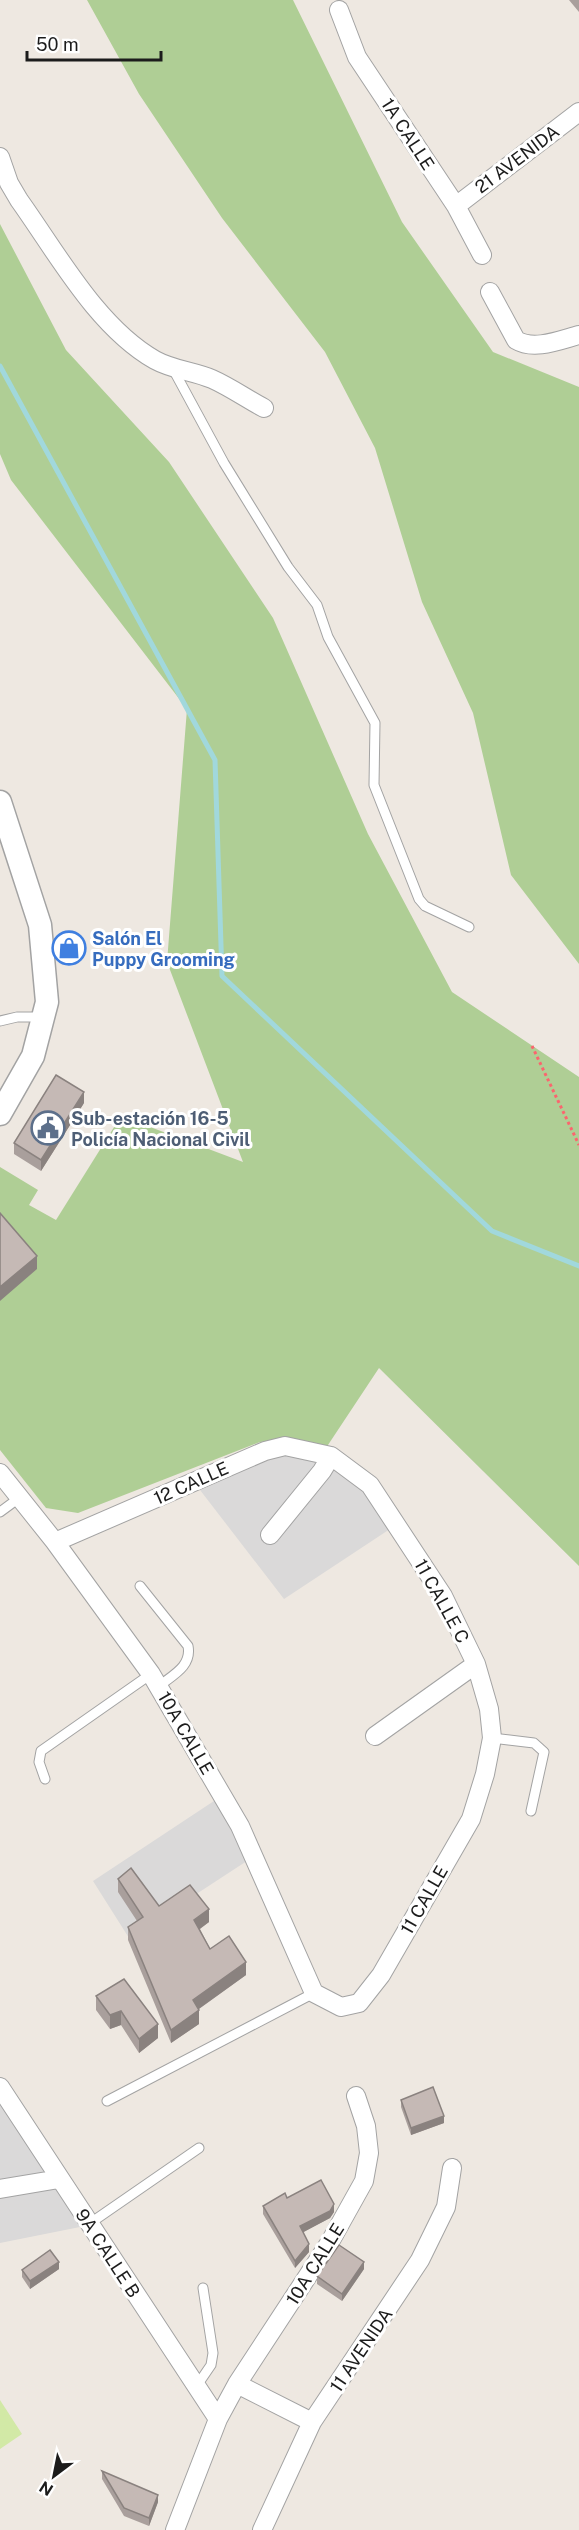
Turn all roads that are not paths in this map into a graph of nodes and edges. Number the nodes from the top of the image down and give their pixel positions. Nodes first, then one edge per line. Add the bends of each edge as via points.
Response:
1 (339, 10) dead end
2 (579, 112) edge
3 (0, 157) edge
4 (456, 206) junction
5 (482, 255) dead end
6 (490, 292) dead end
7 (579, 335) edge
8 (173, 368) junction
9 (264, 408) dead end
10 (0, 802) edge
11 (469, 927) dead end
12 (43, 1017) junction
13 (0, 1021) edge
14 (0, 1114) edge
15 (331, 1456) junction
16 (0, 1473) edge
17 (19, 1498) junction
18 (0, 1512) edge
19 (270, 1535) dead end
20 (55, 1542) junction
21 (140, 1586) dead end
22 (476, 1664) junction
23 (155, 1680) junction
24 (375, 1736) dead end
25 (492, 1738) junction
26 (485, 1774) joint
27 (45, 1779) dead end
28 (531, 1811) dead end
29 (314, 1993) junction
30 (0, 2087) edge
31 (356, 2096) dead end
32 (107, 2101) dead end
33 (199, 2148) dead end
34 (452, 2168) dead end
35 (59, 2179) junction
36 (0, 2189) edge
37 (89, 2224) junction
38 (203, 2288) dead end
39 (237, 2384) junction
40 (196, 2387) junction
41 (218, 2419) junction
42 (312, 2422) junction
43 (175, 2530) edge
44 (262, 2530) edge

1 - 4 street, 1A CALLE via 357,57
2 - 4 street, 21 AVENIDA
3 - 8 street via 19,200 101,314 127,341
4 - 5 street, 1A CALLE
6 - 7 street via 516,340 522,344
8 - 9 street via 211,379
8 - 11 lane via 224,463 288,567 317,605 328,637 375,723 374,785 419,899 425,906
10 - 12 street via 40,925 47,1002
12 - 13 lane
12 - 14 street via 33,1056
15 - 19 street
15 - 20 street, 12 CALLE via 285,1446 265,1451
15 - 22 street, 11 CALLE C via 370,1485 443,1596
16 - 17 street, 10A CALLE
17 - 18 lane
17 - 20 street, 10A CALLE
20 - 23 street, 10A CALLE
21 - 23 lane via 188,1646 190,1655 186,1665
22 - 24 street
22 - 25 street, 11 CALLE C via 489,1709
23 - 27 lane via 41,1751 39,1762
23 - 29 street, 10A CALLE via 240,1826
25 - 26 street, 11 CALLE C
25 - 28 lane via 534,1743 544,1752
26 - 29 street, 11 CALLE via 471,1819 381,1976 359,2003 340,2007
29 - 32 lane
30 - 35 street, 9A CALLE B
31 - 39 street, 10A CALLE via 366,2126 369,2153 364,2181 330,2242
33 - 37 lane
34 - 42 street, 11 AVENIDA via 446,2207 420,2260
35 - 36 street
35 - 37 street, 9A CALLE B
37 - 40 street, 9A CALLE B
38 - 40 lane via 213,2353 211,2365
39 - 41 street, 10A CALLE
39 - 42 street
40 - 41 street, 9A CALLE B
41 - 43 street, 10A CALLE
42 - 44 street, 11 AVENIDA

